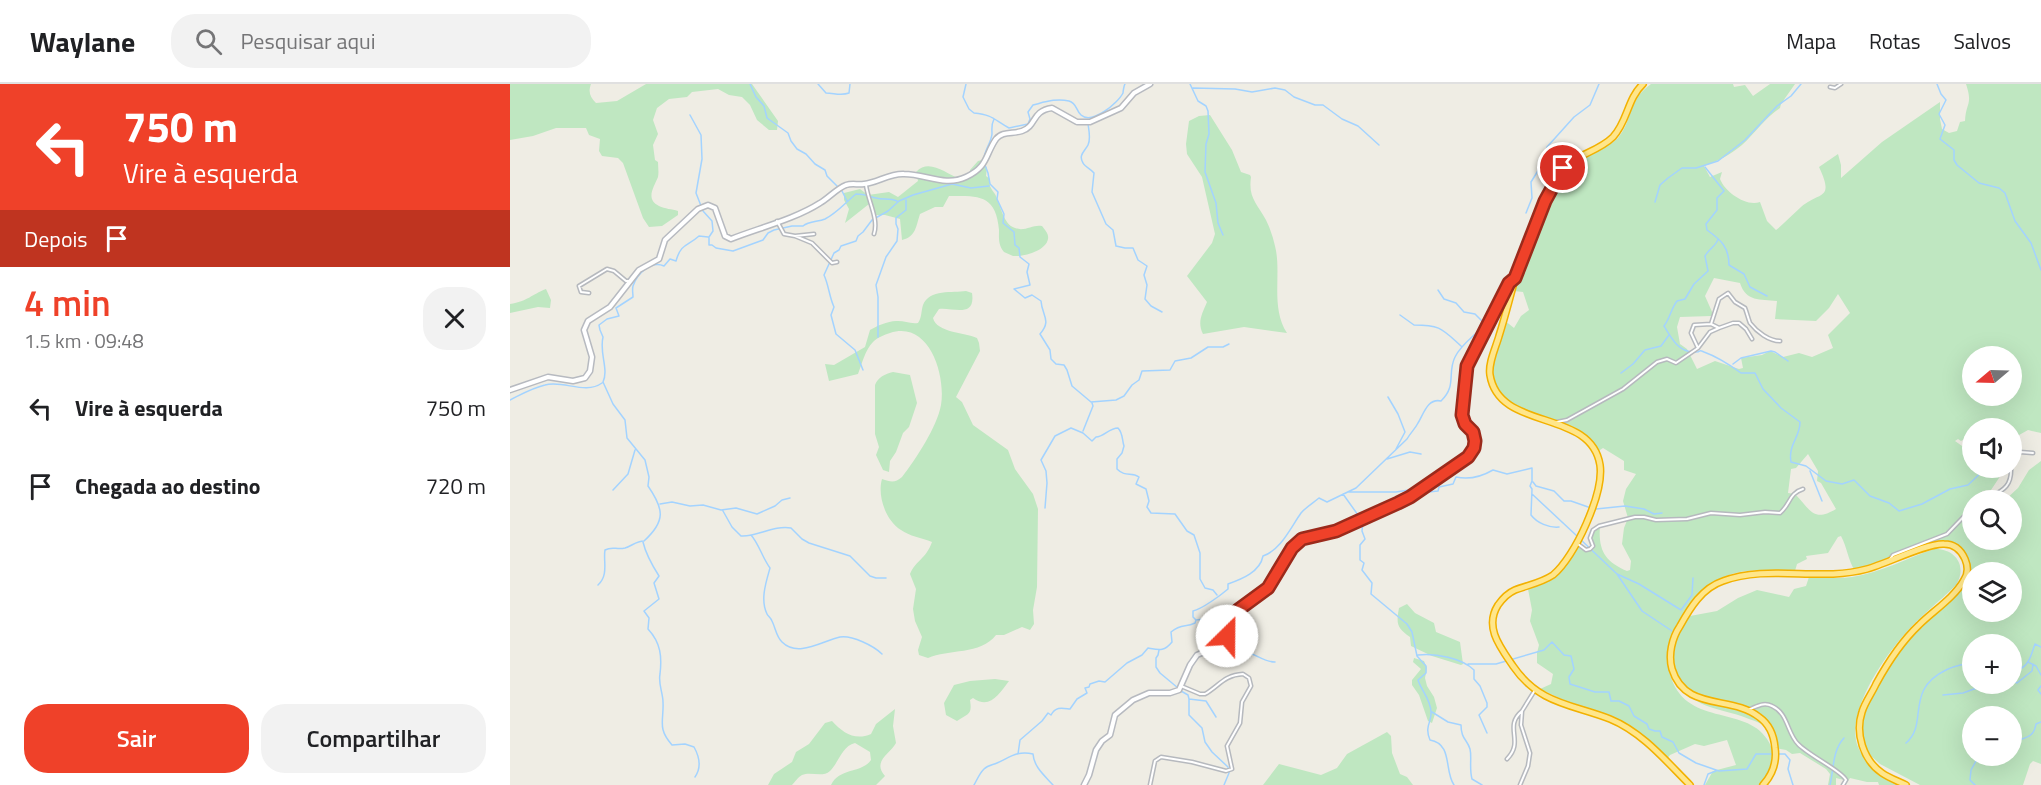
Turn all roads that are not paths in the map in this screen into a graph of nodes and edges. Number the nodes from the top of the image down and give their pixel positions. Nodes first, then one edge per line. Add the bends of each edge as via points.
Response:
1 (1150, 84) edge
2 (1643, 84) edge
3 (1840, 84) edge
4 (1830, 87) dead end
5 (866, 184) junction
6 (777, 221) junction
7 (814, 234) dead end
8 (874, 234) dead end
9 (795, 236) junction
10 (837, 262) dead end
11 (1515, 278) junction
12 (631, 281) junction
13 (589, 293) dead end
14 (1711, 324) junction
15 (1719, 328) junction
16 (1752, 339) dead end
17 (1780, 341) dead end
18 (1698, 348) junction
19 (510, 390) edge
20 (1555, 423) junction
21 (2022, 452) edge
22 (2033, 453) dead end
23 (2012, 478) edge
24 (1803, 489) dead end
25 (2002, 490) edge
26 (1962, 518) edge
27 (1576, 543) junction
28 (1889, 562) junction
29 (1181, 686) junction
30 (1535, 690) junction
31 (1522, 711) junction
32 (1748, 711) junction
33 (1507, 759) dead end
34 (1084, 785) edge
35 (1150, 785) edge
36 (1520, 785) edge
37 (1690, 785) edge
38 (1763, 785) edge
39 (1843, 785) edge
40 (1906, 785) edge

1 - 5 street via 1134,93 1121,108 1090,122 1077,122 1052,108 1042,109 1030,126 996,139 986,163 968,177 951,183 902,173
2 - 11 highway via 1614,136 1574,159 1559,173
3 - 4 street
5 - 6 street via 848,184 821,203
5 - 8 street via 874,213
6 - 9 street via 784,234
6 - 12 street via 731,239 725,236 715,208 708,205 698,209 665,240 659,259 639,270
7 - 9 street
9 - 10 street via 812,243 832,263
11 - 20 highway via 1490,376 1498,394 1508,404
11 - 29 street via 1467,366 1462,415 1475,441 1468,457 1398,503 1336,531 1302,539 1292,548 1268,588 1238,610 1229,624 1225,643 1197,655
12 - 13 street via 607,268 579,286 583,293
12 - 19 street via 610,307 588,321 584,330 592,357 585,378 573,381 548,377
14 - 15 street
14 - 17 street via 1719,299 1728,293 1746,310 1758,331
14 - 18 street via 1693,326
15 - 16 street via 1739,323
15 - 18 street via 1710,332
18 - 20 street via 1676,363 1666,359 1657,362 1623,389
20 - 27 highway via 1584,438 1600,464 1592,512
21 - 22 street
23 - 25 street
24 - 27 street via 1791,496 1780,513 1711,513 1656,520 1635,517 1593,530 1590,549
26 - 28 street via 1947,534 1893,555
27 - 30 highway via 1554,573 1537,584 1509,593 1494,612 1492,627 1498,643 1520,676
28 - 32 highway via 1842,574 1739,576 1719,582 1697,598 1678,628 1671,648 1675,676 1696,697
28 - 40 highway via 1944,543 1960,550 1967,566 1961,585 1893,654 1862,713 1860,736 1868,758 1881,772
29 - 34 street via 1170,693 1149,693 1133,700 1115,715 1110,735 1096,750
29 - 35 street via 1205,694 1219,682 1238,674 1249,678 1251,686 1242,702 1241,719 1227,746 1232,769 1161,757 1155,761
30 - 31 street
30 - 37 highway via 1555,701 1610,719 1634,733
31 - 33 street via 1513,728 1516,747
31 - 36 street via 1521,725 1530,758
32 - 38 highway via 1766,723 1775,743 1775,762
32 - 39 street via 1764,704 1779,711 1798,744 1844,776

